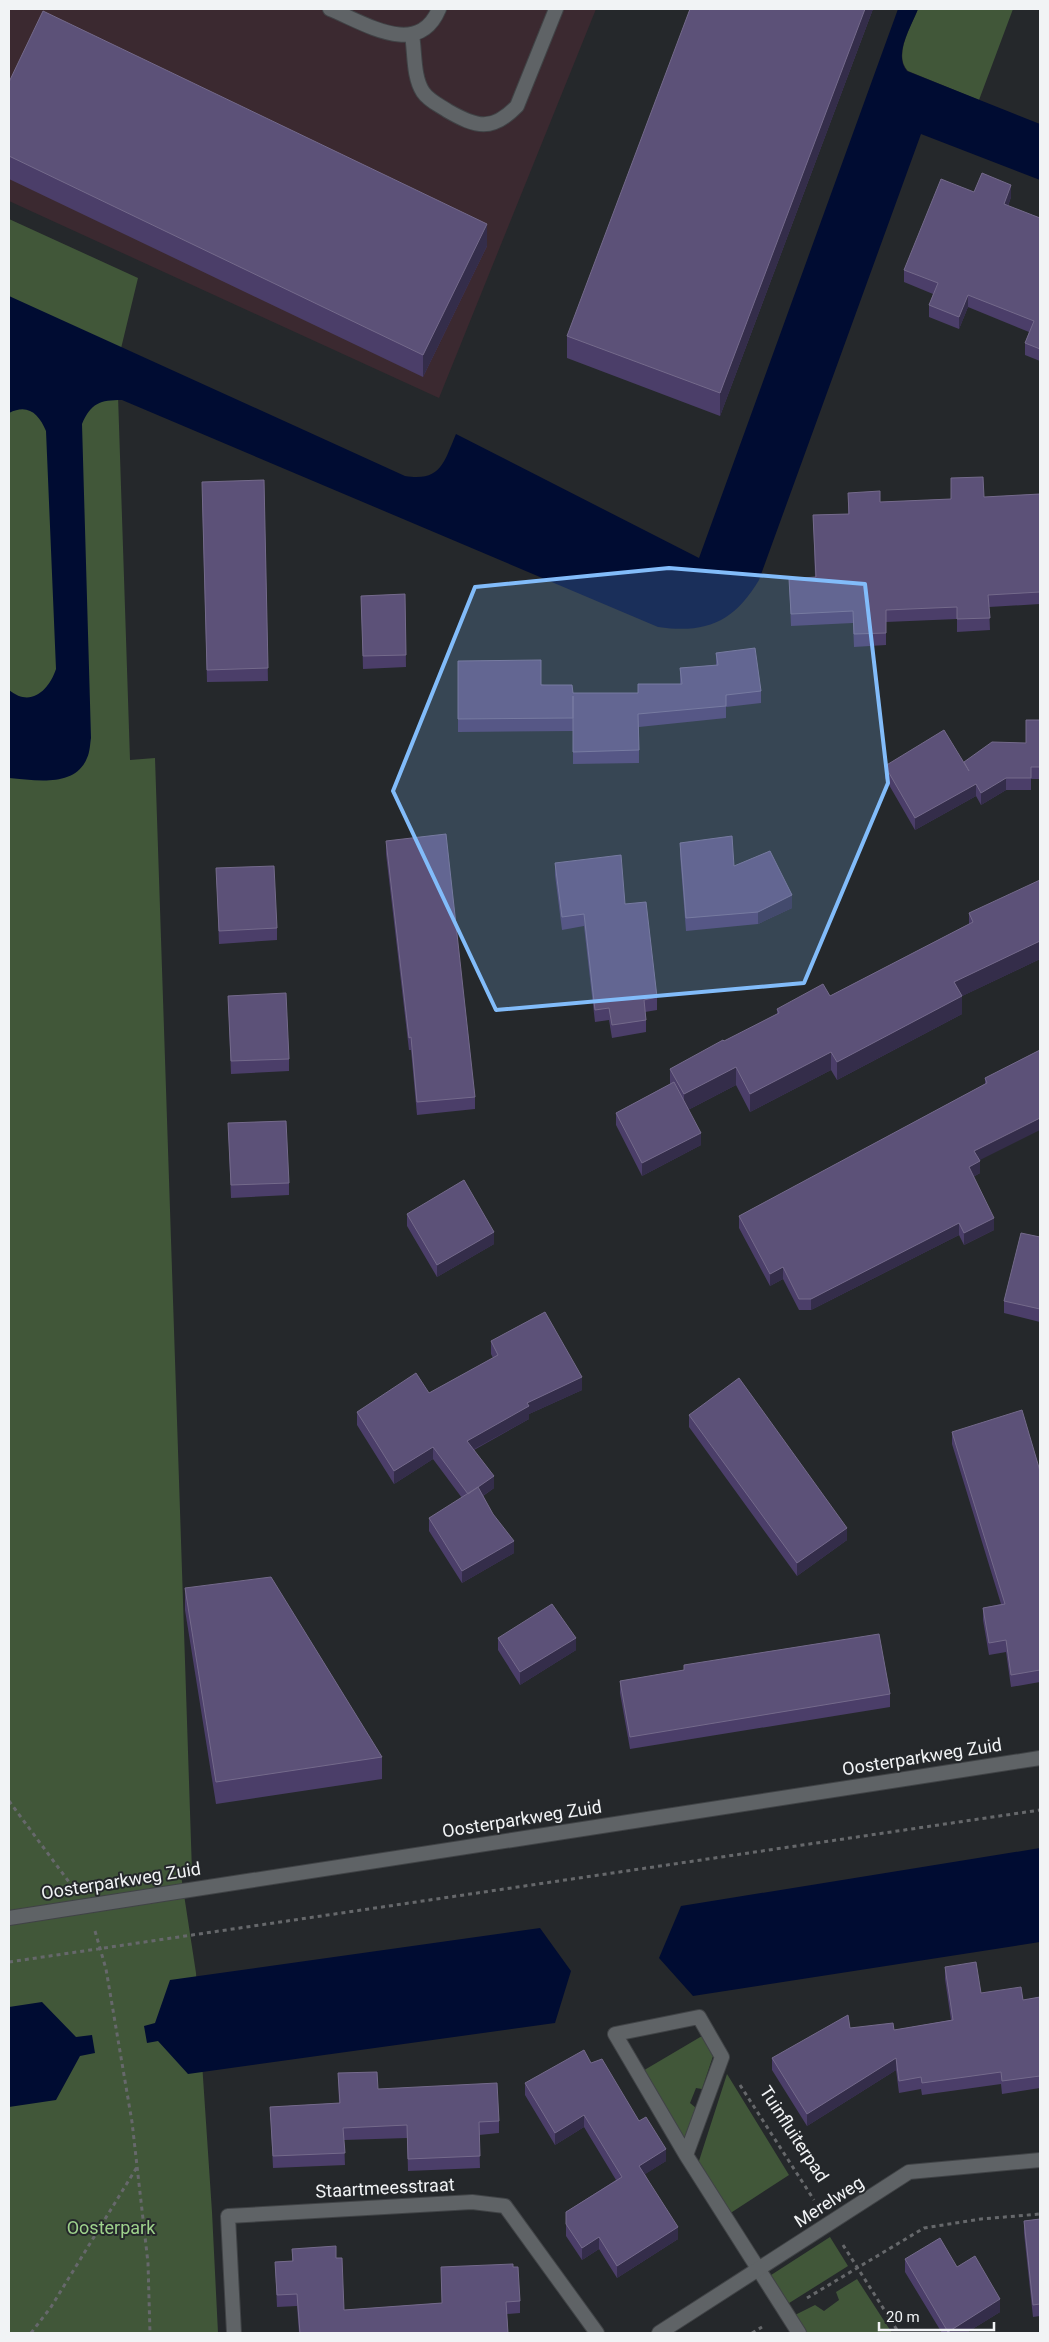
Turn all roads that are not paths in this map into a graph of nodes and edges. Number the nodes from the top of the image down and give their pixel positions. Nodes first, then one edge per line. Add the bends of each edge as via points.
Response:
1 (330, 9) edge
2 (439, 9) edge
3 (556, 9) edge
4 (412, 34) junction
5 (1040, 1758) edge
6 (9, 1918) edge
7 (686, 2155) junction
8 (1040, 2160) edge
9 (758, 2270) junction
10 (234, 2333) edge
11 (597, 2333) edge
12 (659, 2333) edge
13 (798, 2333) edge

1 - 4 street via 393,34
2 - 4 street via 426,28
3 - 4 street via 517,106 496,122 482,125 469,122 433,102 423,92
5 - 6 street, Oosterparkweg Zuid
7 - 7 street via 722,2057 699,2018 615,2034
7 - 9 street
8 - 9 street, Merelweg via 909,2172
9 - 12 street, Merelweg
9 - 13 street
10 - 11 street, Staartmeesstraat via 228,2216 472,2202 505,2206

